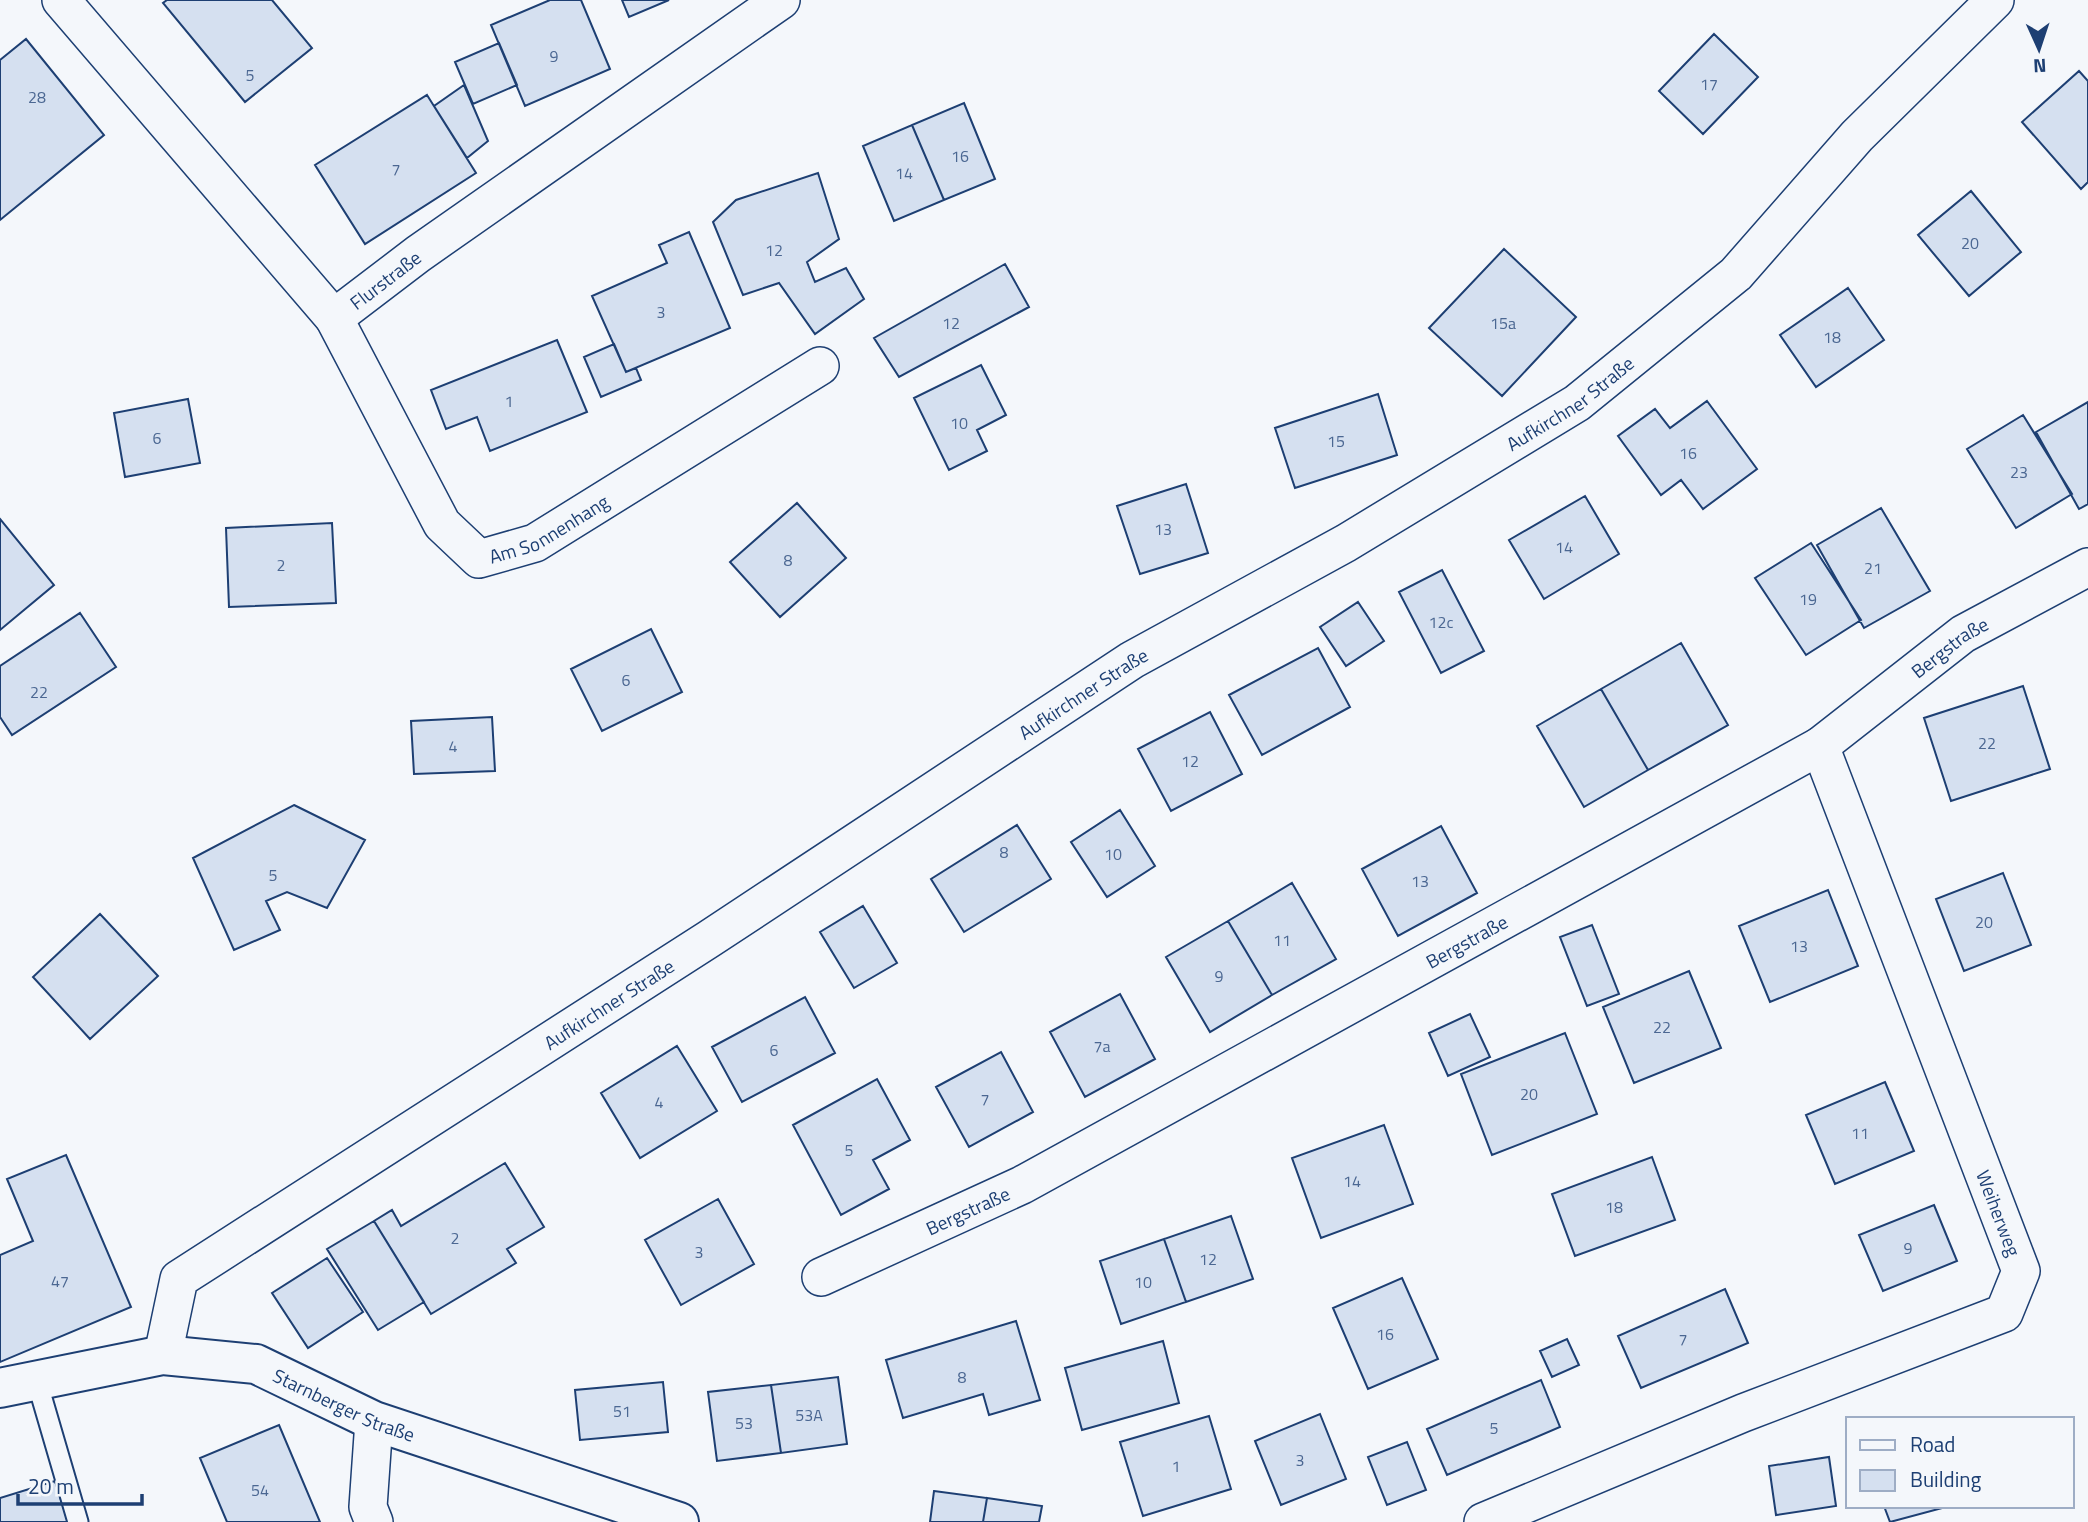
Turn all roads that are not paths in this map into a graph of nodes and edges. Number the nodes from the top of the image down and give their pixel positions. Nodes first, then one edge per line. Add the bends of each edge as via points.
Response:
1 (61, 0) edge
2 (781, 0) edge
3 (1995, 0) edge
4 (334, 318) junction
5 (821, 366) dead end
6 (2088, 567) edge
7 (1820, 746) junction
8 (821, 1277) dead end
9 (163, 1355) junction
10 (36, 1378) junction
11 (0, 1388) edge
12 (374, 1421) junction
13 (78, 1522) edge
14 (374, 1522) edge
15 (679, 1522) edge
16 (1483, 1522) edge

1 - 4 street, Flurstraße
2 - 4 street, Flurstraße
3 - 9 street, Aufkirchner Straße via 1857,136 1736,274 1577,402 1346,543 1132,660 709,939 179,1279
4 - 5 street, Am Sonnenhang via 442,524 479,559 535,543
6 - 7 street, Bergstraße via 1963,634
7 - 8 street, Bergstraße via 1022,1185
7 - 16 street, Weiherweg via 2021,1271 2004,1312 1743,1413
9 - 10 main road, Starnberger Straße
9 - 12 main road, Starnberger Straße via 256,1364
10 - 11 main road, Starnberger Straße
10 - 13 lane
12 - 14 street via 368,1507
12 - 15 main road, Starnberger Straße

